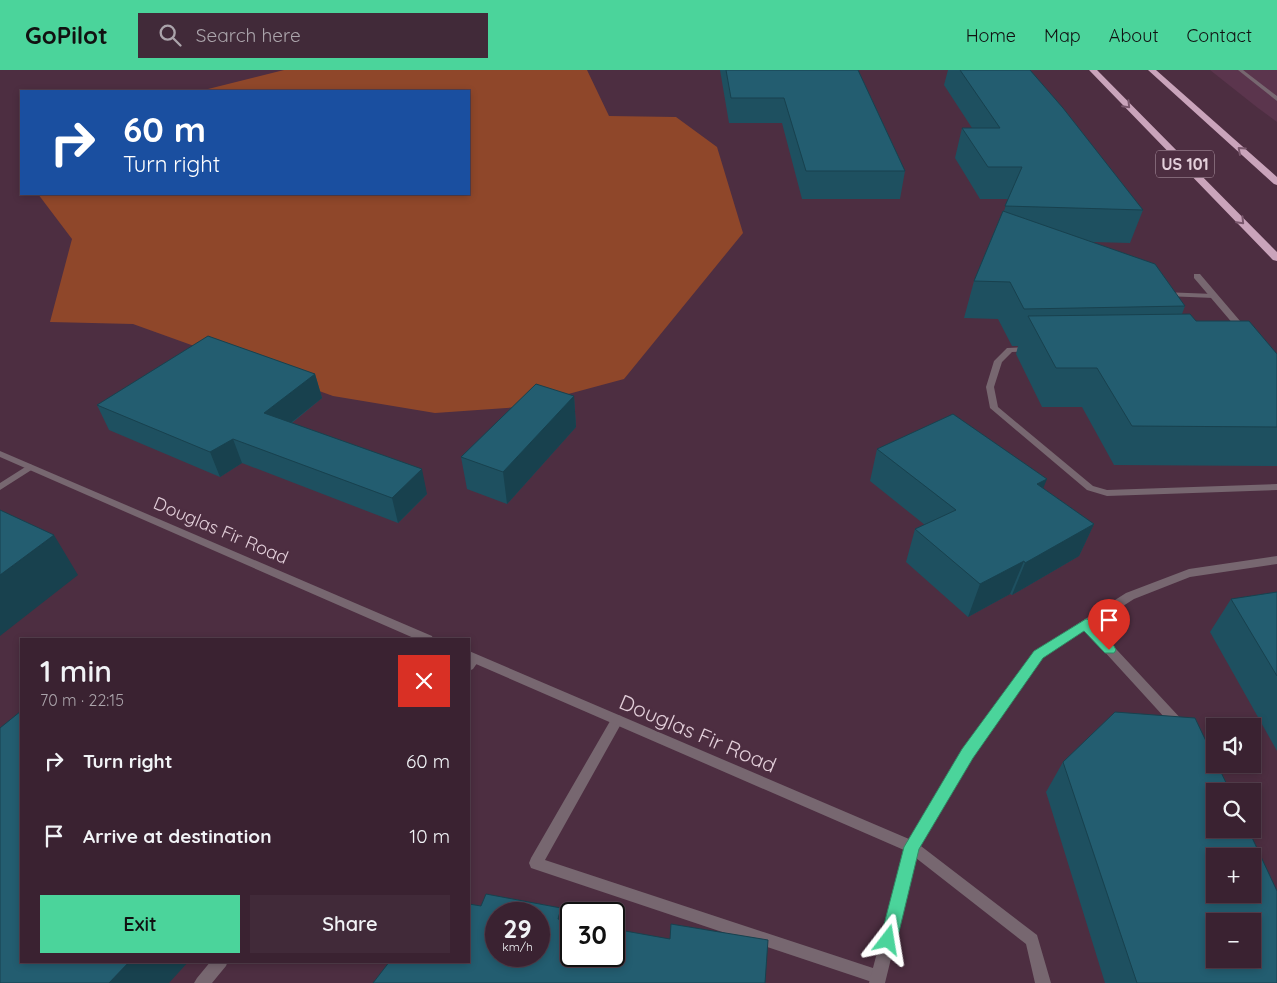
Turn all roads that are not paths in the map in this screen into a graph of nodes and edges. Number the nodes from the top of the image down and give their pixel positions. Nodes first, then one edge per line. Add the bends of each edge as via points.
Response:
1 (1092, 70) edge
2 (1152, 70) edge
3 (1240, 70) edge
4 (1277, 99) edge
5 (1277, 182) edge
6 (1277, 258) edge
7 (1197, 276) dead end
8 (1156, 294) edge
9 (1214, 296) junction
10 (1250, 339) edge
11 (1039, 349) edge
12 (0, 454) edge
13 (30, 467) junction
14 (0, 487) edge
15 (1277, 487) edge
16 (1277, 560) edge
17 (1086, 624) junction
18 (426, 638) edge
19 (471, 660) edge
20 (617, 720) junction
21 (1186, 734) edge
22 (912, 847) junction
23 (219, 963) edge
24 (878, 980) edge
25 (202, 983) edge
26 (1043, 983) edge

1 -> 6 highway, US 101
5 -> 2 highway, US 101
3 - 4 street
7 - 9 street
8 - 9 street
9 - 10 street
11 - 15 street via 1010,350 998,360 990,386 994,408 1090,488 1107,493
12 - 13 street, Douglas Fir Road
13 - 14 street
13 - 18 street, Douglas Fir Road
16 - 17 street via 1189,573 1130,596
17 - 21 street
17 - 22 street via 1039,654 968,754
19 - 20 street, Douglas Fir Road
20 - 22 street, Douglas Fir Road
20 - 24 street via 536,863
22 - 24 street
22 - 26 street, Douglas Fir Road via 1032,940
23 - 25 street

